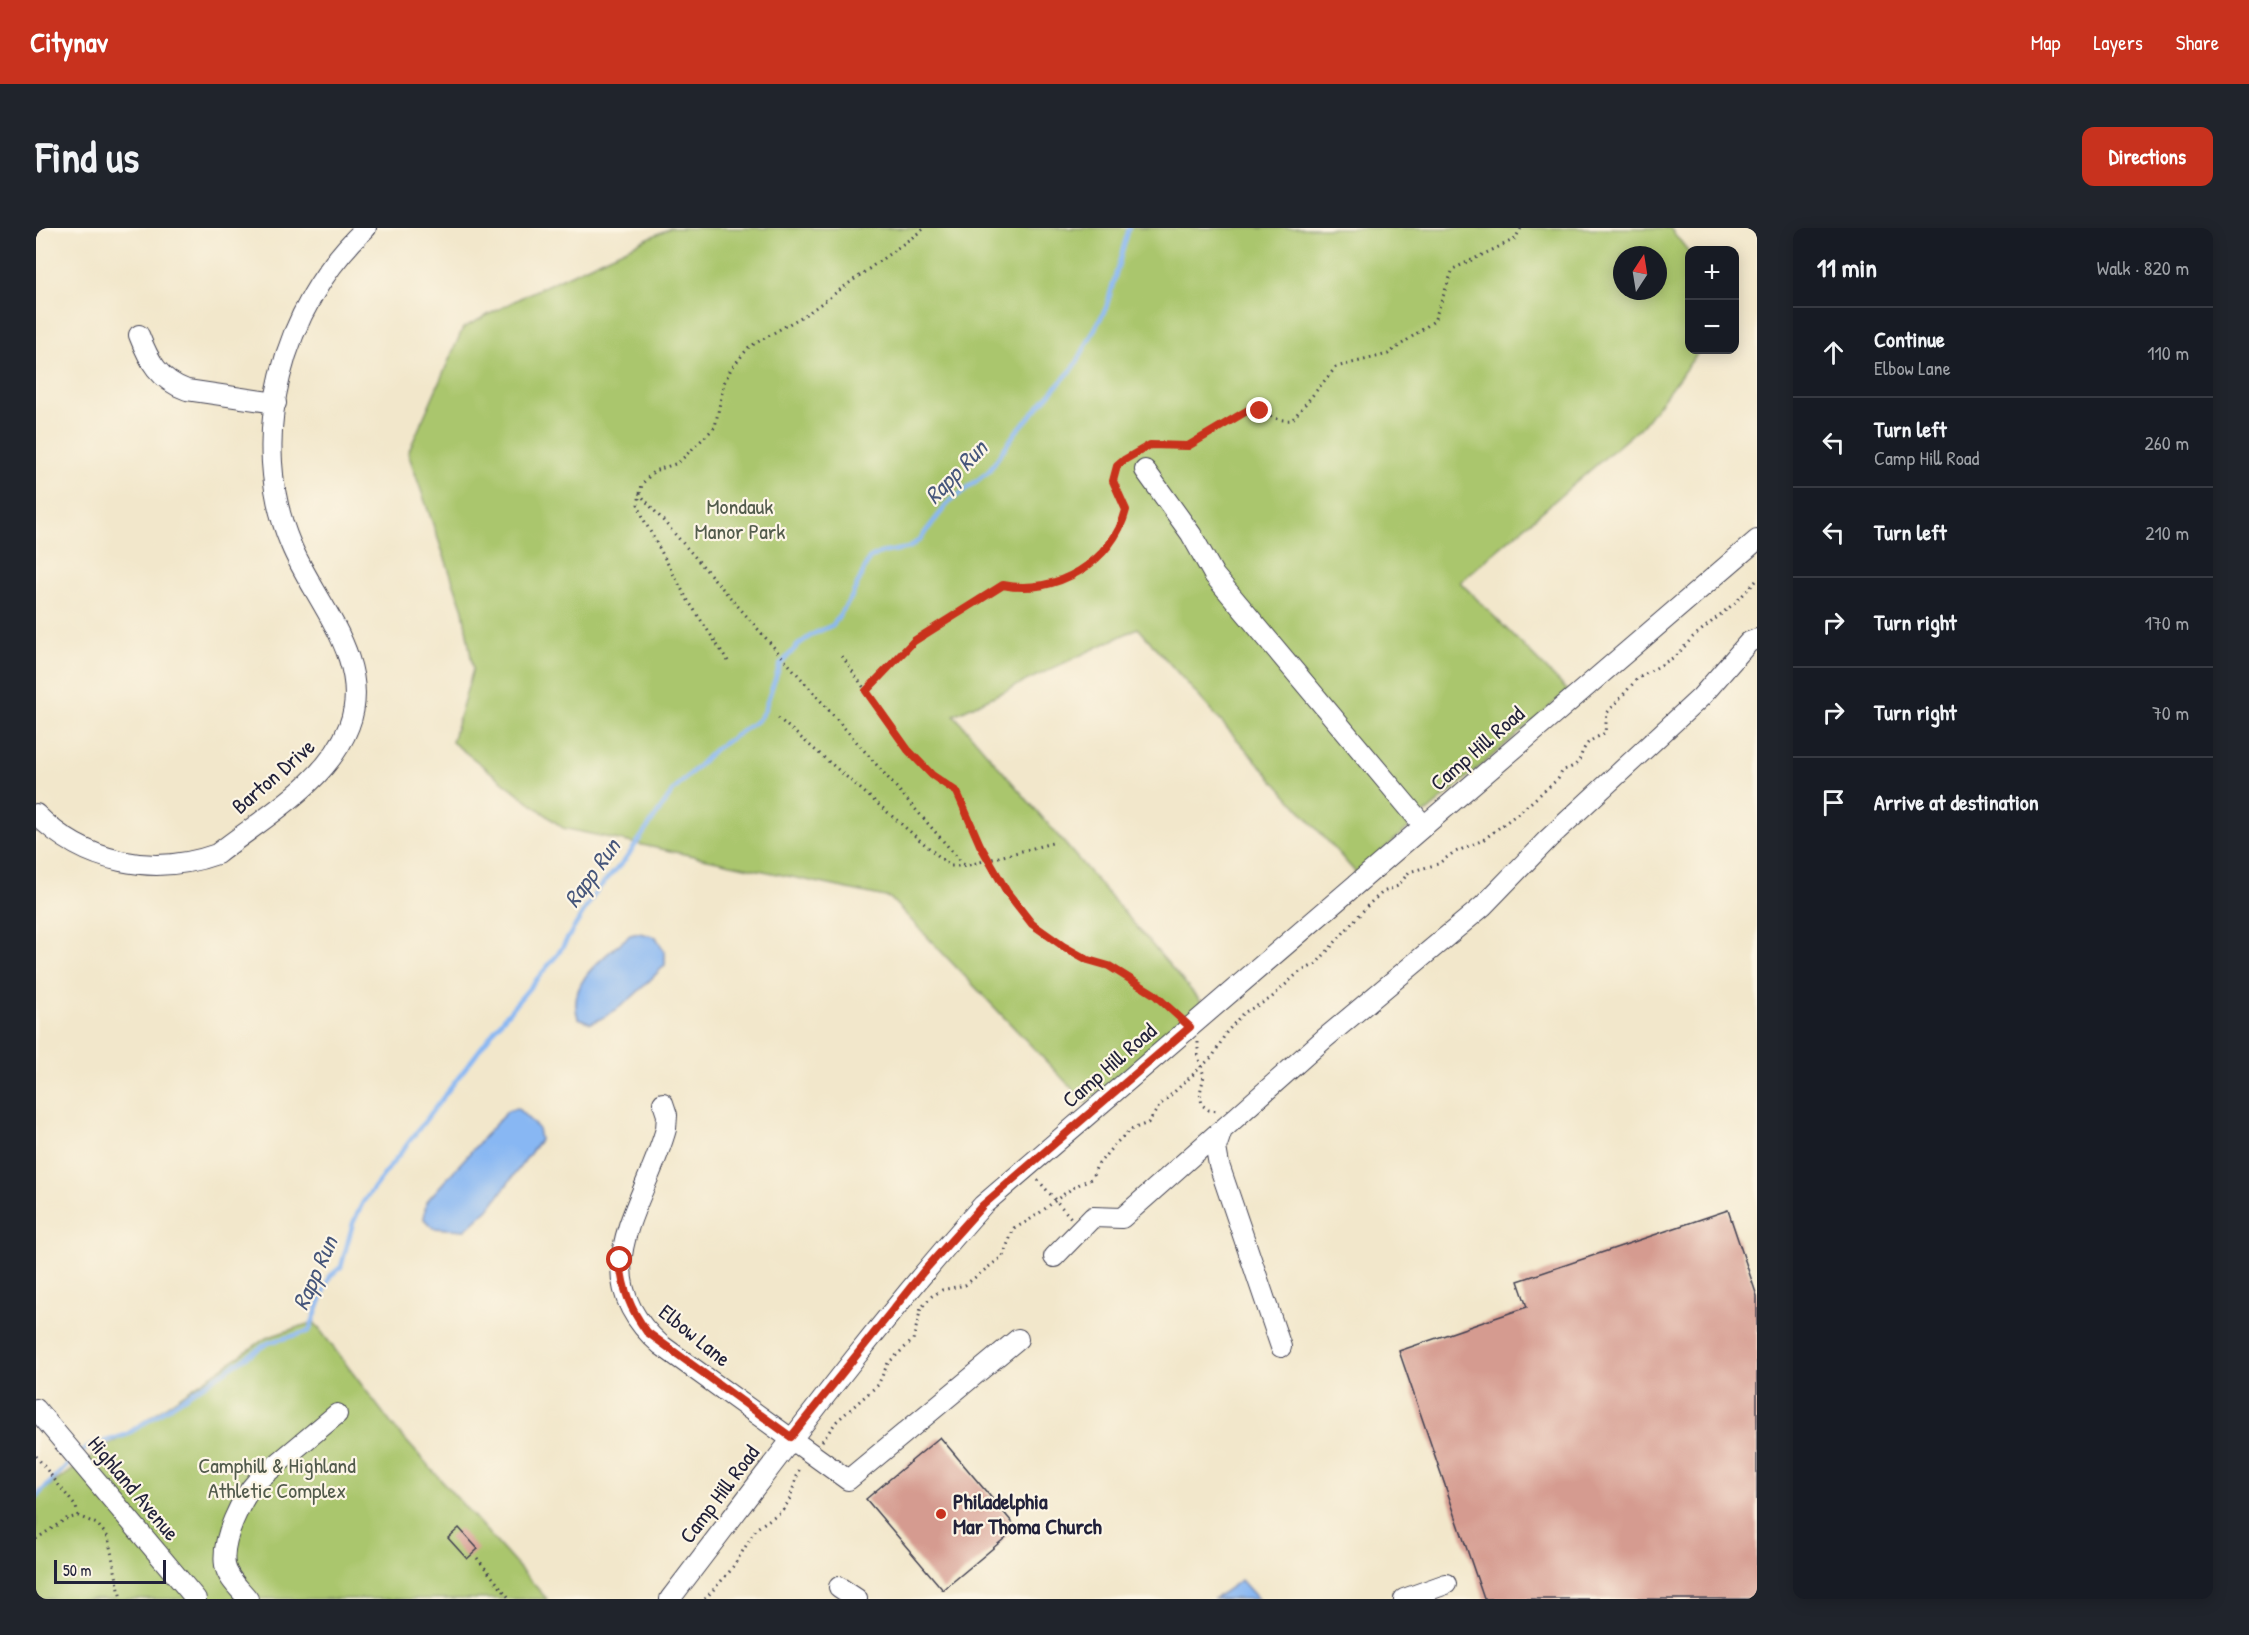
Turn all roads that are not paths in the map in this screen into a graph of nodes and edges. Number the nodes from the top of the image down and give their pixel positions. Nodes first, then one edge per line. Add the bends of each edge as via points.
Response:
1 (366, 228) edge
2 (139, 335) dead end
3 (276, 403) junction
4 (1145, 471) dead end
5 (1757, 540) edge
6 (1757, 639) edge
7 (36, 814) edge
8 (1424, 826) junction
9 (663, 1103) dead end
10 (1228, 1123) junction
11 (1053, 1257) dead end
12 (1018, 1339) dead end
13 (1281, 1347) dead end
14 (36, 1408) edge
15 (337, 1414) dead end
16 (791, 1437) junction
17 (1446, 1584) dead end
18 (839, 1587) dead end
19 (195, 1599) edge
20 (248, 1599) edge
21 (670, 1599) edge
22 (857, 1599) edge
23 (1404, 1599) edge

1 - 3 street, Barton Drive via 326,272 304,307 289,344
2 - 3 street via 156,371 174,385
3 - 7 street, Barton Drive via 271,454 278,505 291,546 333,622 351,667 354,709 337,751 321,773 246,832 217,854 197,861 161,867 104,858 67,839
4 - 8 street via 1191,534 1214,575
5 - 8 street, Camp Hill Road
6 - 10 street via 1749,642 1701,697 1548,839 1483,906
8 - 16 street, Camp Hill Road via 983,1205 923,1272
9 - 16 street, Elbow Lane via 666,1122 661,1147 620,1260 622,1288 636,1318 661,1345
10 - 11 street via 1122,1218 1093,1217
10 - 13 street via 1216,1148 1219,1165
12 - 16 street, Elbow Lane via 848,1480
14 - 19 street, Highland Avenue
15 - 20 street via 258,1480 236,1515 226,1546 225,1566
16 - 21 street, Camp Hill Road
17 - 23 street
18 - 22 street

